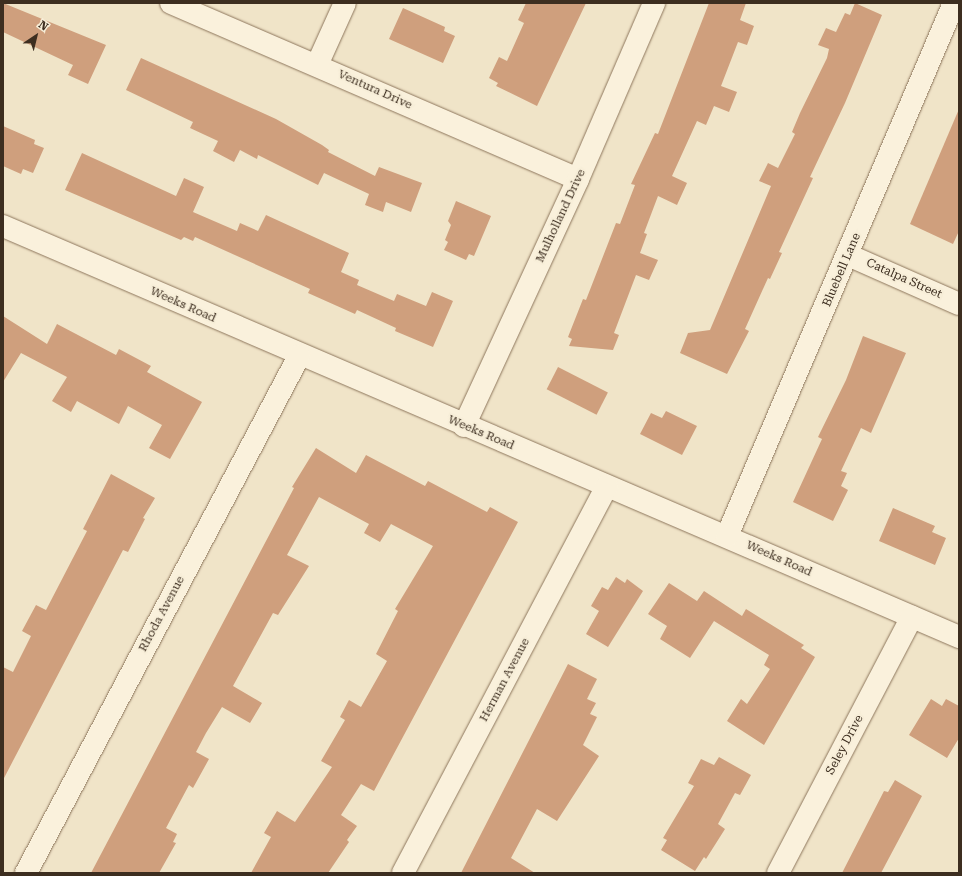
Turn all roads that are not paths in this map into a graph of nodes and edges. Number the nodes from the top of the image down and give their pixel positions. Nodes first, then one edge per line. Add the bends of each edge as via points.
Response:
1 (171, 3) edge
2 (345, 3) edge
3 (654, 3) edge
4 (954, 3) edge
5 (317, 65) junction
6 (578, 179) junction
7 (3, 226) edge
8 (848, 255) junction
9 (959, 304) edge
10 (299, 356) junction
11 (464, 426) junction
12 (607, 486) junction
13 (727, 536) junction
14 (912, 617) junction
15 (959, 637) edge
16 (26, 873) edge
17 (403, 873) edge
18 (778, 873) edge

1 - 5 street, Ventura Drive
2 - 5 street
3 - 6 street, Mulholland Drive
4 - 8 street, Bluebell Lane
5 - 6 street, Ventura Drive
6 - 11 street, Mulholland Drive
7 - 10 street, Weeks Road
8 - 9 street, Catalpa Street
8 - 13 street, Bluebell Lane
10 - 11 street, Weeks Road
10 - 16 street, Rhoda Avenue
11 - 12 street, Weeks Road
12 - 13 street, Weeks Road
12 - 17 street, Herman Avenue
13 - 14 street, Weeks Road
14 - 15 street, Weeks Road
14 - 18 street, Seley Drive

